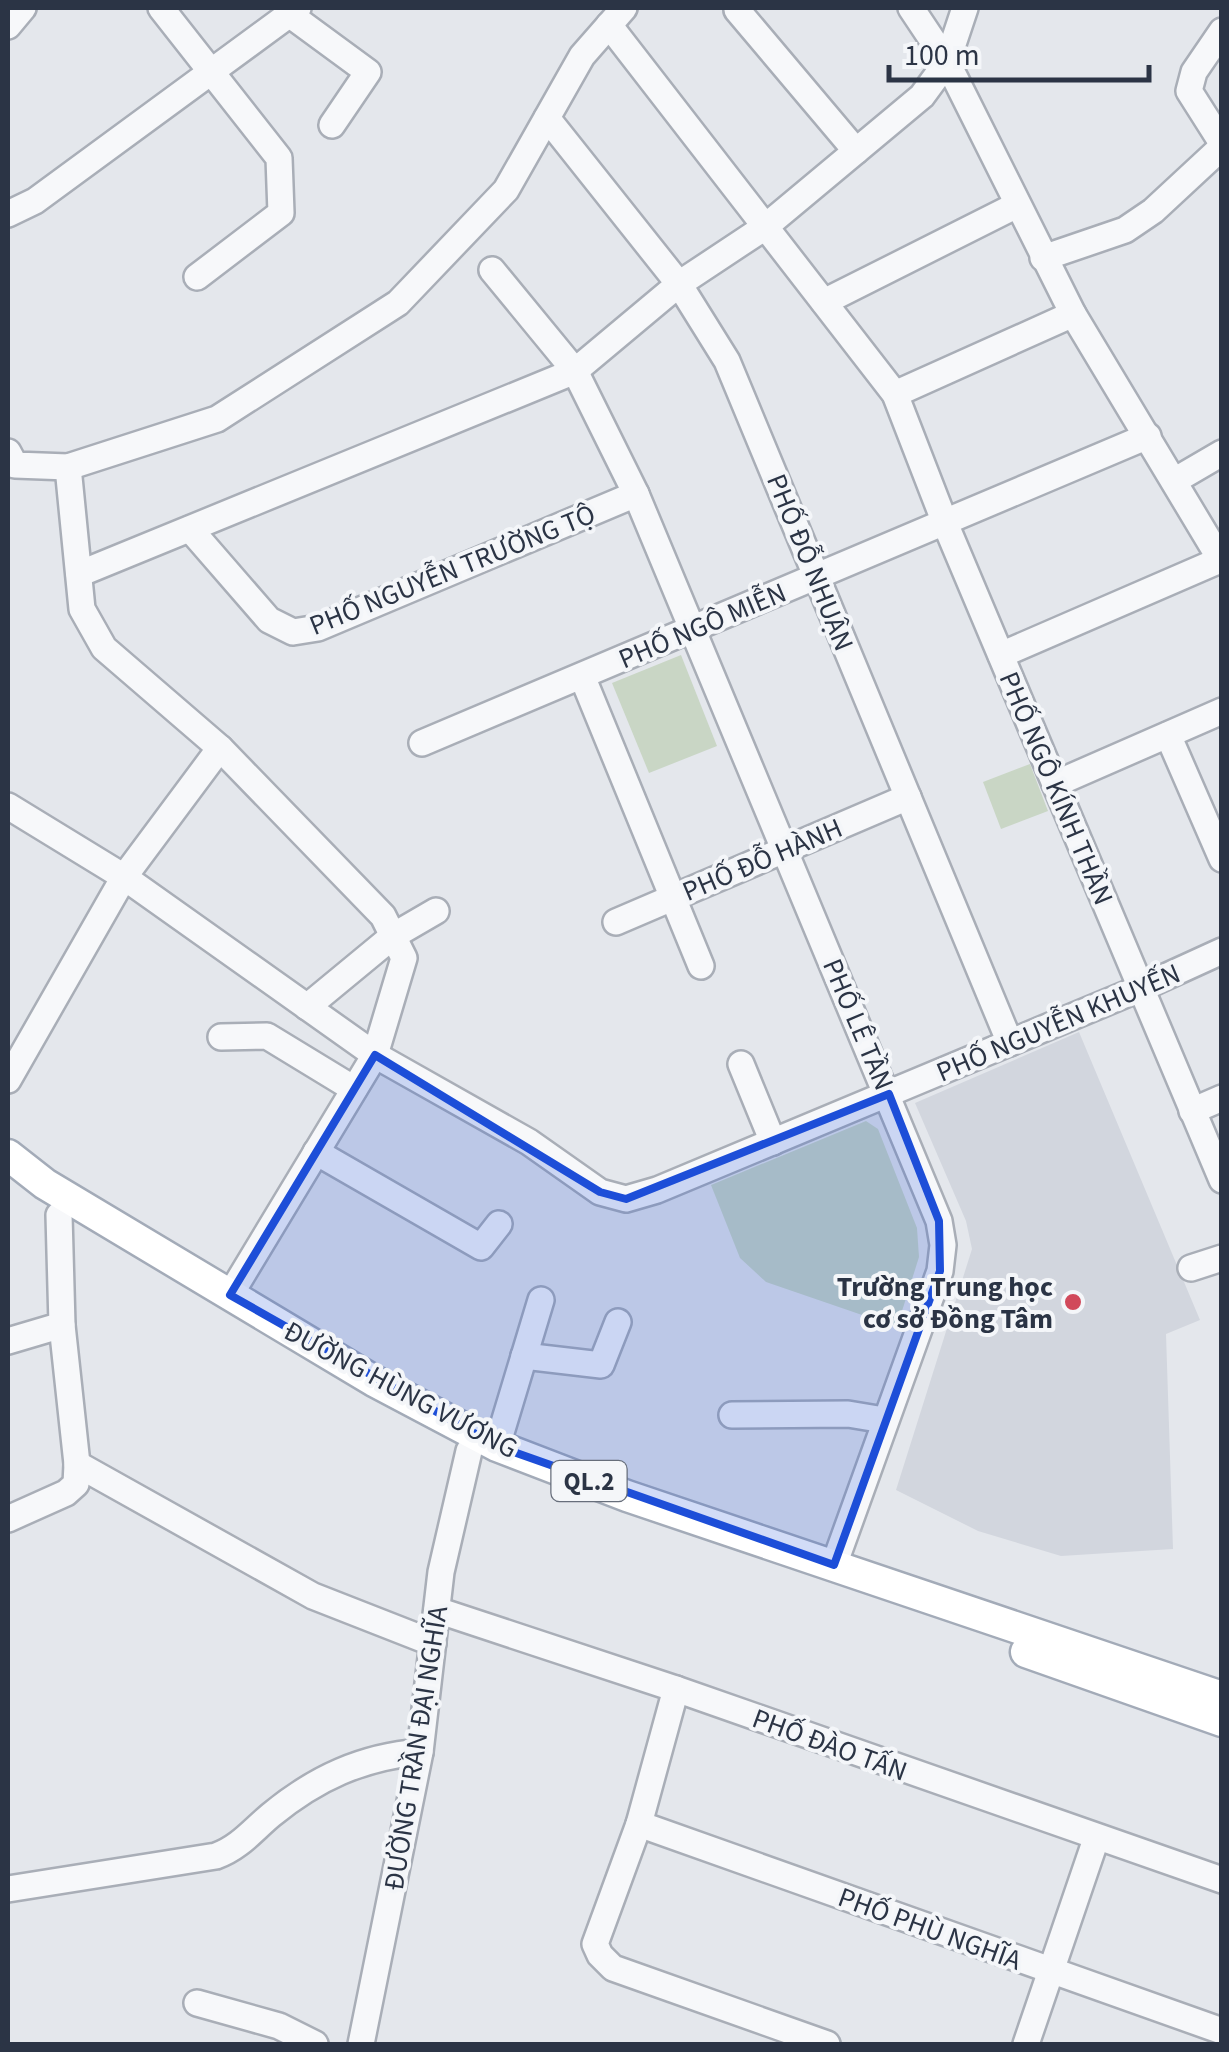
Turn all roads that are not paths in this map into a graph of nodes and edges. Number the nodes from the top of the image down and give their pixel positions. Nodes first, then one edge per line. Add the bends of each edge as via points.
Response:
1 (23, 8) edge
2 (161, 8) edge
3 (911, 8) edge
4 (965, 8) edge
5 (738, 10) edge
6 (294, 11) edge
7 (617, 16) edge
8 (8, 26) edge
9 (1222, 31) edge
10 (947, 62) junction
11 (211, 71) junction
12 (547, 118) junction
13 (332, 125) dead end
14 (1222, 145) edge
15 (856, 151) junction
16 (1017, 204) junction
17 (8, 214) edge
18 (765, 227) junction
19 (1043, 258) junction
20 (492, 270) dead end
21 (197, 277) dead end
22 (678, 284) junction
23 (824, 302) junction
24 (1073, 314) junction
25 (574, 371) junction
26 (895, 394) junction
27 (1148, 436) junction
28 (8, 452) edge
29 (1222, 453) edge
30 (68, 467) junction
31 (1174, 481) junction
32 (636, 494) junction
33 (945, 522) junction
34 (190, 529) junction
35 (1221, 561) edge
36 (79, 574) junction
37 (817, 577) junction
38 (693, 629) junction
39 (1001, 655) junction
40 (582, 676) junction
41 (1222, 711) edge
42 (1168, 735) junction
43 (422, 743) dead end
44 (220, 748) junction
45 (1055, 784) junction
46 (908, 797) junction
47 (8, 806) edge
48 (786, 850) junction
49 (1222, 859) edge
50 (124, 877) junction
51 (672, 898) junction
52 (436, 911) dead end
53 (616, 922) dead end
54 (393, 936) junction
55 (1222, 951) edge
56 (701, 966) dead end
57 (1141, 988) junction
58 (308, 1007) junction
59 (221, 1037) dead end
60 (1010, 1043) junction
61 (375, 1055) junction
62 (741, 1064) dead end
63 (8, 1080) edge
64 (354, 1089) junction
65 (888, 1094) junction
66 (1222, 1098) edge
67 (1192, 1111) junction
68 (773, 1142) junction
69 (316, 1152) junction
70 (8, 1155) edge
71 (8, 1180) edge
72 (1222, 1180) edge
73 (59, 1214) junction
74 (498, 1224) dead end
75 (1222, 1258) edge
76 (1191, 1268) dead end
77 (230, 1295) junction
78 (541, 1300) dead end
79 (618, 1322) dead end
80 (62, 1325) junction
81 (8, 1341) edge
82 (524, 1356) junction
83 (732, 1415) dead end
84 (884, 1420) junction
85 (480, 1444) junction
86 (77, 1464) junction
87 (8, 1519) edge
88 (834, 1565) junction
89 (437, 1610) junction
90 (434, 1643) junction
91 (676, 1689) junction
92 (1222, 1697) edge
93 (1222, 1720) edge
94 (420, 1752) junction
95 (639, 1824) junction
96 (1096, 1839) junction
97 (1222, 1880) edge
98 (8, 1888) edge
99 (1050, 1972) junction
100 (197, 2003) dead end
101 (1222, 2031) edge
102 (315, 2044) edge
103 (360, 2044) edge
104 (827, 2044) edge
105 (1026, 2044) edge

1 - 8 street
2 - 11 street
3 - 10 street
4 - 10 street
5 - 15 street
6 - 11 street
6 - 13 street via 368,72
7 - 12 street via 582,56
7 - 18 street, PHỐ NGÔ KÍNH THẦN
9 - 14 street via 1188,91
10 - 15 street via 922,96
10 - 16 street
11 - 17 street via 35,202
11 - 21 street via 279,158 282,213
12 - 22 street, PHỐ ĐỖ NHUẬN
12 - 30 street via 506,190 398,303 217,419
14 - 19 street via 1125,230
15 - 18 street
16 - 19 street
16 - 23 street
18 - 22 street
18 - 23 street, PHỐ NGÔ KÍNH THẦN
19 - 24 street
20 - 25 street, PHỐ LÊ TẦN
22 - 25 street
22 - 37 street, PHỐ ĐỖ NHUẬN via 727,361
23 - 26 street, PHỐ NGÔ KÍNH THẦN
24 - 26 street
24 - 27 street
25 - 32 street, PHỐ LÊ TẦN
25 - 34 street
26 - 33 street, PHỐ NGÔ KÍNH THẦN
27 - 31 street
27 - 33 street, PHỐ NGÔ MIỄN
28 - 30 street via 15,465
29 - 31 street
30 - 36 street
31 - 35 street
32 - 34 street, PHỐ NGUYỄN TRƯỜNG TỘ via 318,628 293,632 269,620
32 - 38 street, PHỐ LÊ TẦN
33 - 37 street, PHỐ NGÔ MIỄN
33 - 39 street, PHỐ NGÔ KÍNH THẦN
34 - 36 street
35 - 39 street
36 - 44 street via 82,609 104,648
37 - 38 street, PHỐ NGÔ MIỄN
37 - 46 street, PHỐ ĐỖ NHUẬN
38 - 40 street, PHỐ NGÔ MIỄN
38 - 48 street, PHỐ LÊ TẦN
39 - 45 street, PHỐ NGÔ KÍNH THẦN
40 - 43 street, PHỐ NGÔ MIỄN
40 - 51 street
41 - 42 street
42 - 45 street
42 - 49 street
44 - 50 street
44 - 54 street via 383,916
45 - 57 street, PHỐ NGÔ KÍNH THẦN
46 - 48 street, PHỐ ĐỖ HÀNH
46 - 60 street, PHỐ ĐỖ NHUẬN
47 - 50 street, PHỐ NGUYỄN KHUYẾN
48 - 51 street, PHỐ ĐỖ HÀNH
48 - 65 street, PHỐ LÊ TẦN
50 - 58 street, PHỐ NGUYỄN KHUYẾN
50 - 63 street
51 - 53 street, PHỐ ĐỖ HÀNH
51 - 56 street
52 - 54 street
54 - 58 street
54 - 61 street via 404,958
55 - 57 street, PHỐ NGUYỄN KHUYẾN
57 - 60 street, PHỐ NGUYỄN KHUYẾN
57 - 67 street, PHỐ NGÔ KÍNH THẦN
58 - 61 street, PHỐ NGUYỄN KHUYẾN
59 - 64 street via 267,1036
60 - 65 street, PHỐ NGUYỄN KHUYẾN
61 - 64 street
61 - 68 street, PHỐ NGUYỄN KHUYẾN via 529,1142 600,1192 626,1199
62 - 68 street
64 - 69 street
65 - 68 street, PHỐ NGUYỄN KHUYẾN
65 - 84 street, PHỐ LÊ TẦN via 943,1245 940,1271
66 - 67 street
67 - 72 street, PHỐ NGÔ KÍNH THẦN
69 - 74 street via 481,1246
69 - 77 street
70 - 77 main road, ĐƯỜNG HÙNG VƯƠNG / QL.2
71 - 73 main road, ĐƯỜNG HÙNG VƯƠNG / QL.2
73 - 80 street
73 - 85 main road, ĐƯỜNG HÙNG VƯƠNG / QL.2 via 351,1390
75 - 76 street
77 - 85 main road, ĐƯỜNG HÙNG VƯƠNG / QL.2
78 - 82 street, ĐƯỜNG TRẦN ĐẠI NGHĨA
79 - 82 street via 601,1365
80 - 81 street
80 - 86 street
82 - 85 street, ĐƯỜNG TRẦN ĐẠI NGHĨA
83 - 84 street
84 - 88 street, PHỐ LÊ TẦN
85 - 88 main road, ĐƯỜNG HÙNG VƯƠNG / QL.2
85 - 89 street, ĐƯỜNG TRẦN ĐẠI NGHĨA via 441,1572
85 - 93 main road, ĐƯỜNG HÙNG VƯƠNG / QL.2 via 619,1512
86 - 87 street via 76,1484 66,1494
86 - 90 street via 313,1596
88 - 92 main road, ĐƯỜNG HÙNG VƯƠNG / QL.2
89 - 90 street, ĐƯỜNG TRẦN ĐẠI NGHĨA
89 - 91 street, PHỐ ĐÀO TẤN
90 - 94 street, ĐƯỜNG TRẦN ĐẠI NGHĨA
91 - 95 street
91 - 96 street, PHỐ ĐÀO TẤN
94 - 98 street via 347,1767 216,1856
94 - 103 street, ĐƯỜNG TRẦN ĐẠI NGHĨA
95 - 99 street, PHỐ PHÙ NGHĨA
95 - 104 street via 595,1944 604,1961
96 - 97 street, PHỐ ĐÀO TẤN
96 - 99 street
99 - 101 street, PHỐ PHÙ NGHĨA
99 - 105 street
100 - 102 street via 279,2026

